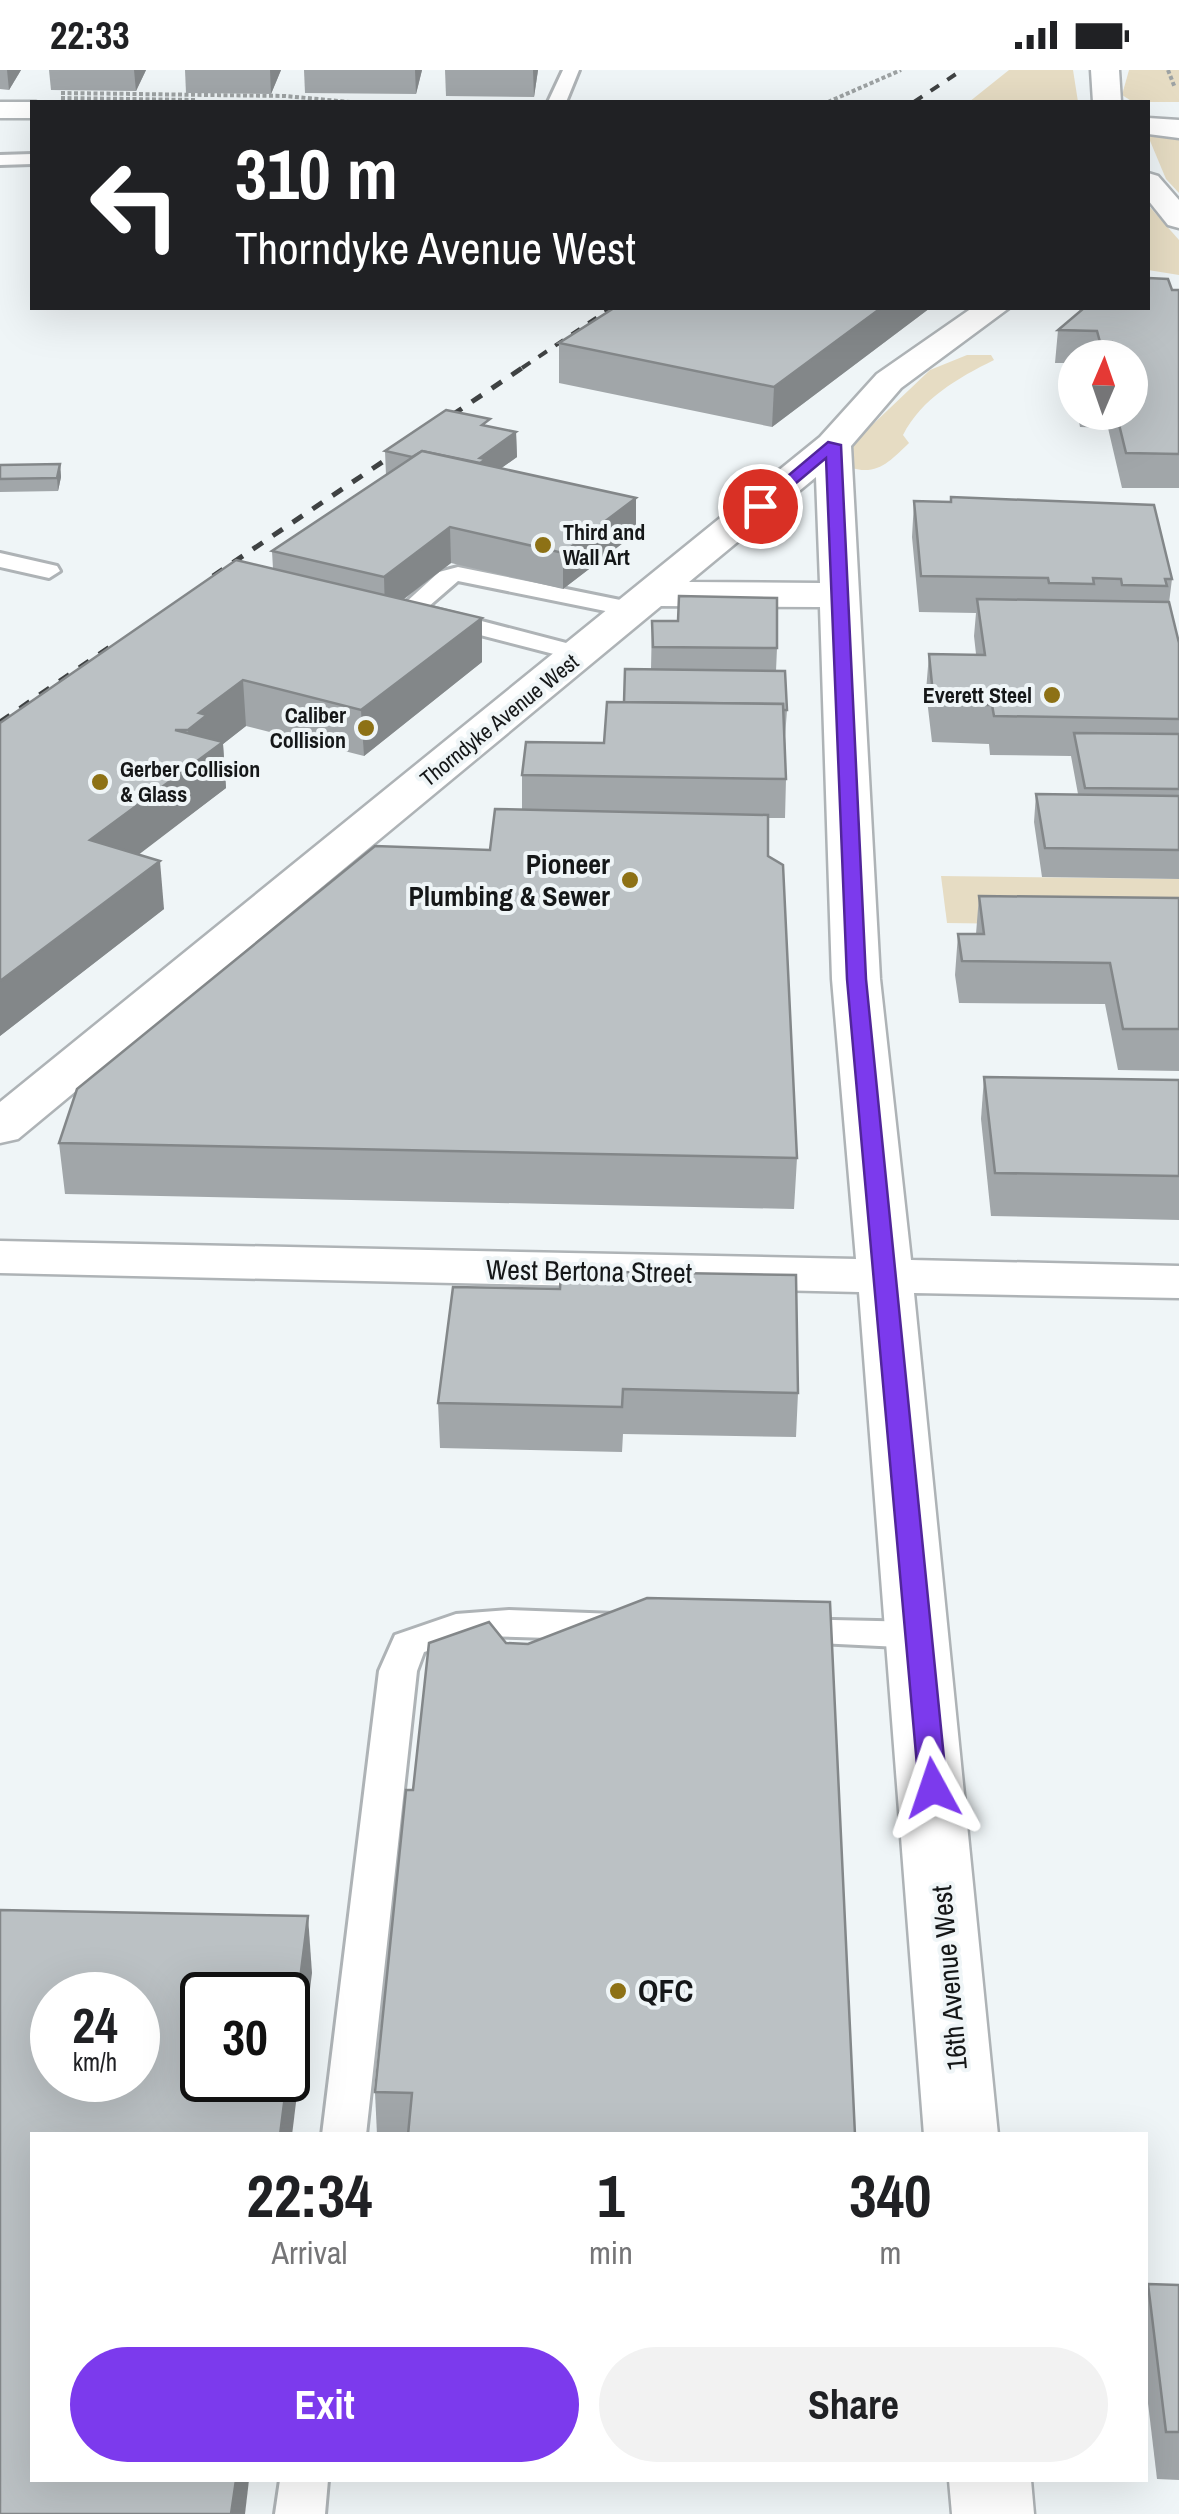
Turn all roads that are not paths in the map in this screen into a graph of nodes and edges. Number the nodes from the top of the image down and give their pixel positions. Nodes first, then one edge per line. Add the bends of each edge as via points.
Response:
1 (571, 70) edge
2 (1105, 70) edge
3 (559, 100) edge
4 (1107, 100) edge
5 (30, 104) edge
6 (0, 110) edge
7 (1179, 115) edge
8 (1150, 117) edge
9 (1150, 126) edge
10 (1179, 129) edge
11 (0, 160) edge
12 (30, 160) edge
13 (1150, 184) edge
14 (1179, 219) edge
15 (990, 310) edge
16 (833, 445) junction
17 (0, 560) edge
18 (49, 571) dead end
19 (837, 596) junction
20 (644, 602) junction
21 (581, 654) junction
22 (0, 1128) edge
23 (0, 1258) edge
24 (885, 1277) junction
25 (1179, 1282) edge
26 (657, 1628) edge
27 (753, 1631) edge
28 (920, 1635) junction
29 (344, 2132) edge
30 (962, 2132) edge
31 (304, 2482) edge
32 (990, 2482) edge
33 (300, 2514) edge
34 (993, 2514) edge

1 - 3 lane
2 - 4 street
5 - 6 street
7 - 8 street
9 - 10 street
11 - 12 lane
13 - 14 street
15 - 16 street, Thorndyke Avenue West via 889,381
16 - 19 street, 16th Avenue West
16 - 20 street, Thorndyke Avenue West
17 - 18 lane
19 - 20 street
19 - 24 street, 16th Avenue West via 856,979
20 - 21 street, Thorndyke Avenue West
20 - 21 lane via 458,574 411,610
21 - 22 street, Thorndyke Avenue West
23 - 24 street, West Bertona Street
24 - 25 street, West Bertona Street
24 - 28 street, 16th Avenue West
26 - 29 lane via 465,1624 436,1628 408,1644 398,1672
27 - 28 lane
28 - 30 street, 16th Avenue West
31 - 33 lane
32 - 34 street

